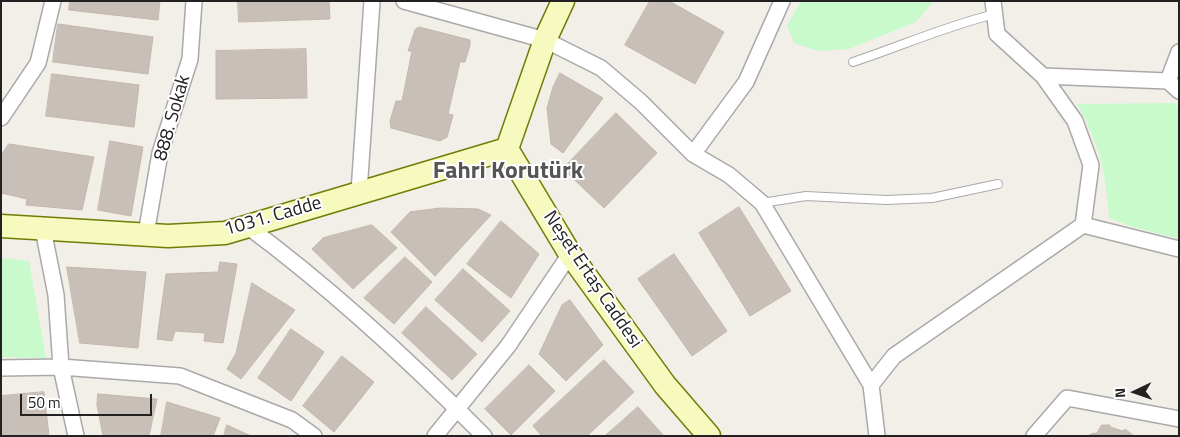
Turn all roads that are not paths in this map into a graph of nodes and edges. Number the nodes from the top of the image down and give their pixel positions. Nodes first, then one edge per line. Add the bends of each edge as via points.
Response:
1 (53, 1) edge
2 (194, 1) edge
3 (372, 1) edge
4 (404, 1) edge
5 (563, 1) edge
6 (782, 1) edge
7 (994, 7) edge
8 (545, 40) junction
9 (1179, 52) edge
10 (853, 62) dead end
11 (1043, 76) junction
12 (1174, 86) edge
13 (1, 118) edge
14 (507, 149) junction
15 (693, 154) junction
16 (998, 184) dead end
17 (359, 192) junction
18 (762, 203) junction
19 (1083, 225) junction
20 (1, 226) edge
21 (247, 226) junction
22 (43, 228) junction
23 (146, 234) junction
24 (1179, 250) edge
25 (570, 254) junction
26 (61, 367) junction
27 (1, 368) edge
28 (871, 385) junction
29 (457, 408) junction
30 (1179, 419) edge
31 (76, 436) edge
32 (314, 436) edge
33 (435, 436) edge
34 (484, 436) edge
35 (709, 436) edge
36 (878, 436) edge
37 (1034, 436) edge

1 - 13 street via 38,63
2 - 23 street, 888. Sokak via 190,59 160,153
3 - 17 street
4 - 8 street
5 - 8 street
6 - 15 street via 746,82
7 - 10 lane via 909,44
7 - 11 street via 997,34
8 - 14 street
8 - 15 street via 601,68
9 - 12 street
11 - 12 street
11 - 19 street via 1075,121 1091,165
14 - 17 street, 1031. Cadde
14 - 25 street, Neşet Ertaş Caddesi
15 - 18 street via 730,175
16 - 18 lane via 932,198 886,200 806,196
17 - 21 street, 1031. Cadde
18 - 28 street
19 - 24 street
19 - 28 street via 894,356
20 - 22 street, 1031. Cadde
21 - 23 street, 1031. Cadde via 225,233
21 - 29 street via 302,267
22 - 23 street, 1031. Cadde
22 - 26 street via 56,295
25 - 29 street via 508,346
25 - 35 street, Neşet Ertaş Caddesi via 665,385
26 - 27 street
26 - 31 street
26 - 32 street via 180,376 292,420
28 - 36 street
29 - 33 street
29 - 34 street
30 - 37 street via 1067,398

